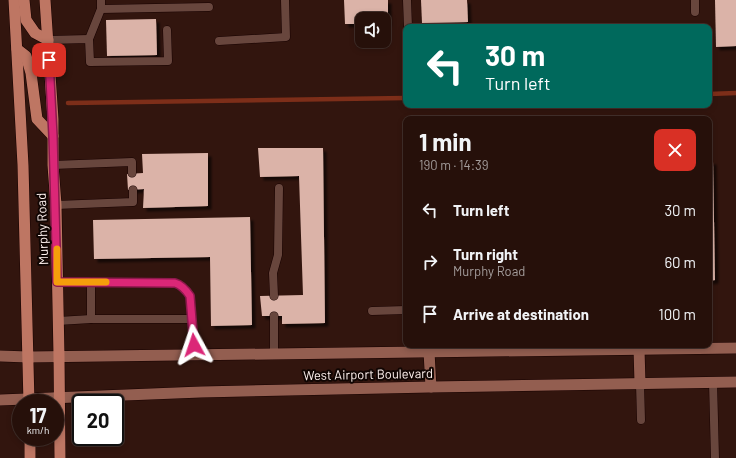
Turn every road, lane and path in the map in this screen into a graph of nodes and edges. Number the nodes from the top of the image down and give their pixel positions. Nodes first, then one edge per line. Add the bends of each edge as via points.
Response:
1 (14, 0) edge
2 (24, 0) edge
3 (45, 0) edge
4 (101, 0) edge
5 (286, 0) edge
6 (407, 0) edge
7 (695, 0) edge
8 (209, 7) dead end
9 (101, 9) junction
10 (695, 12) dead end
11 (408, 24) edge
12 (167, 30) dead end
13 (89, 39) junction
14 (48, 40) junction
15 (218, 41) dead end
16 (16, 49) junction
17 (53, 136) junction
18 (53, 165) junction
19 (132, 172) dead end
20 (279, 188) dead end
21 (133, 190) dead end
22 (56, 205) junction
23 (57, 282) junction
24 (91, 282) junction
25 (274, 296) dead end
26 (403, 310) edge
27 (372, 311) dead end
28 (274, 316) dead end
29 (91, 319) junction
30 (192, 319) junction
31 (58, 321) junction
32 (712, 347) edge
33 (430, 348) edge
34 (639, 348) edge
35 (736, 348) edge
36 (274, 354) junction
37 (201, 355) junction
38 (0, 356) edge
39 (59, 356) junction
40 (28, 357) junction
41 (713, 382) junction
42 (736, 382) edge
43 (640, 383) junction
44 (432, 387) junction
45 (29, 394) edge
46 (59, 394) edge
47 (64, 397) edge
48 (0, 400) edge
49 (12, 400) edge
50 (641, 420) dead end
51 (30, 446) edge
52 (60, 446) edge
53 (30, 458) edge
54 (60, 458) edge
55 (715, 458) edge

1 - 16 main road, Murphy Road
2 - 14 main road via 26,20 35,32
3 - 14 main road, Murphy Road
4 - 9 lane
5 - 15 lane via 286,37
6 - 11 lane
7 - 10 lane
8 - 9 lane
9 - 13 lane
12 - 13 lane via 168,61 90,62
13 - 14 lane
14 - 17 main road, Murphy Road
16 - 17 main road via 26,56 31,73 37,119
16 - 40 main road, Murphy Road via 23,165
17 - 18 main road, Murphy Road
18 - 19 lane via 132,162
18 - 22 main road, Murphy Road
20 - 25 lane via 278,255 273,273
21 - 22 lane via 133,202
22 - 23 main road, Murphy Road
23 - 24 lane
23 - 31 main road, Murphy Road
24 - 29 lane
24 - 30 lane via 175,283 190,296
26 - 27 lane
28 - 36 lane
29 - 30 lane
29 - 31 lane
30 - 37 lane via 194,345
31 - 39 main road, Murphy Road
32 - 35 main road, West Airport Boulevard
33 - 36 main road, West Airport Boulevard
33 - 44 main road
34 - 43 main road
36 - 37 main road, West Airport Boulevard
37 - 39 main road, West Airport Boulevard
38 - 40 main road, West Airport Boulevard
39 - 40 main road, West Airport Boulevard
39 - 46 main road, Murphy Road
40 - 45 main road, Murphy Road
41 - 42 main road, West Airport Boulevard
41 - 43 main road, West Airport Boulevard
41 - 55 lane
43 - 44 main road, West Airport Boulevard
43 - 50 lane
44 - 47 main road, West Airport Boulevard
48 - 49 main road, West Airport Boulevard
51 - 53 main road
52 - 54 main road, Murphy Road

